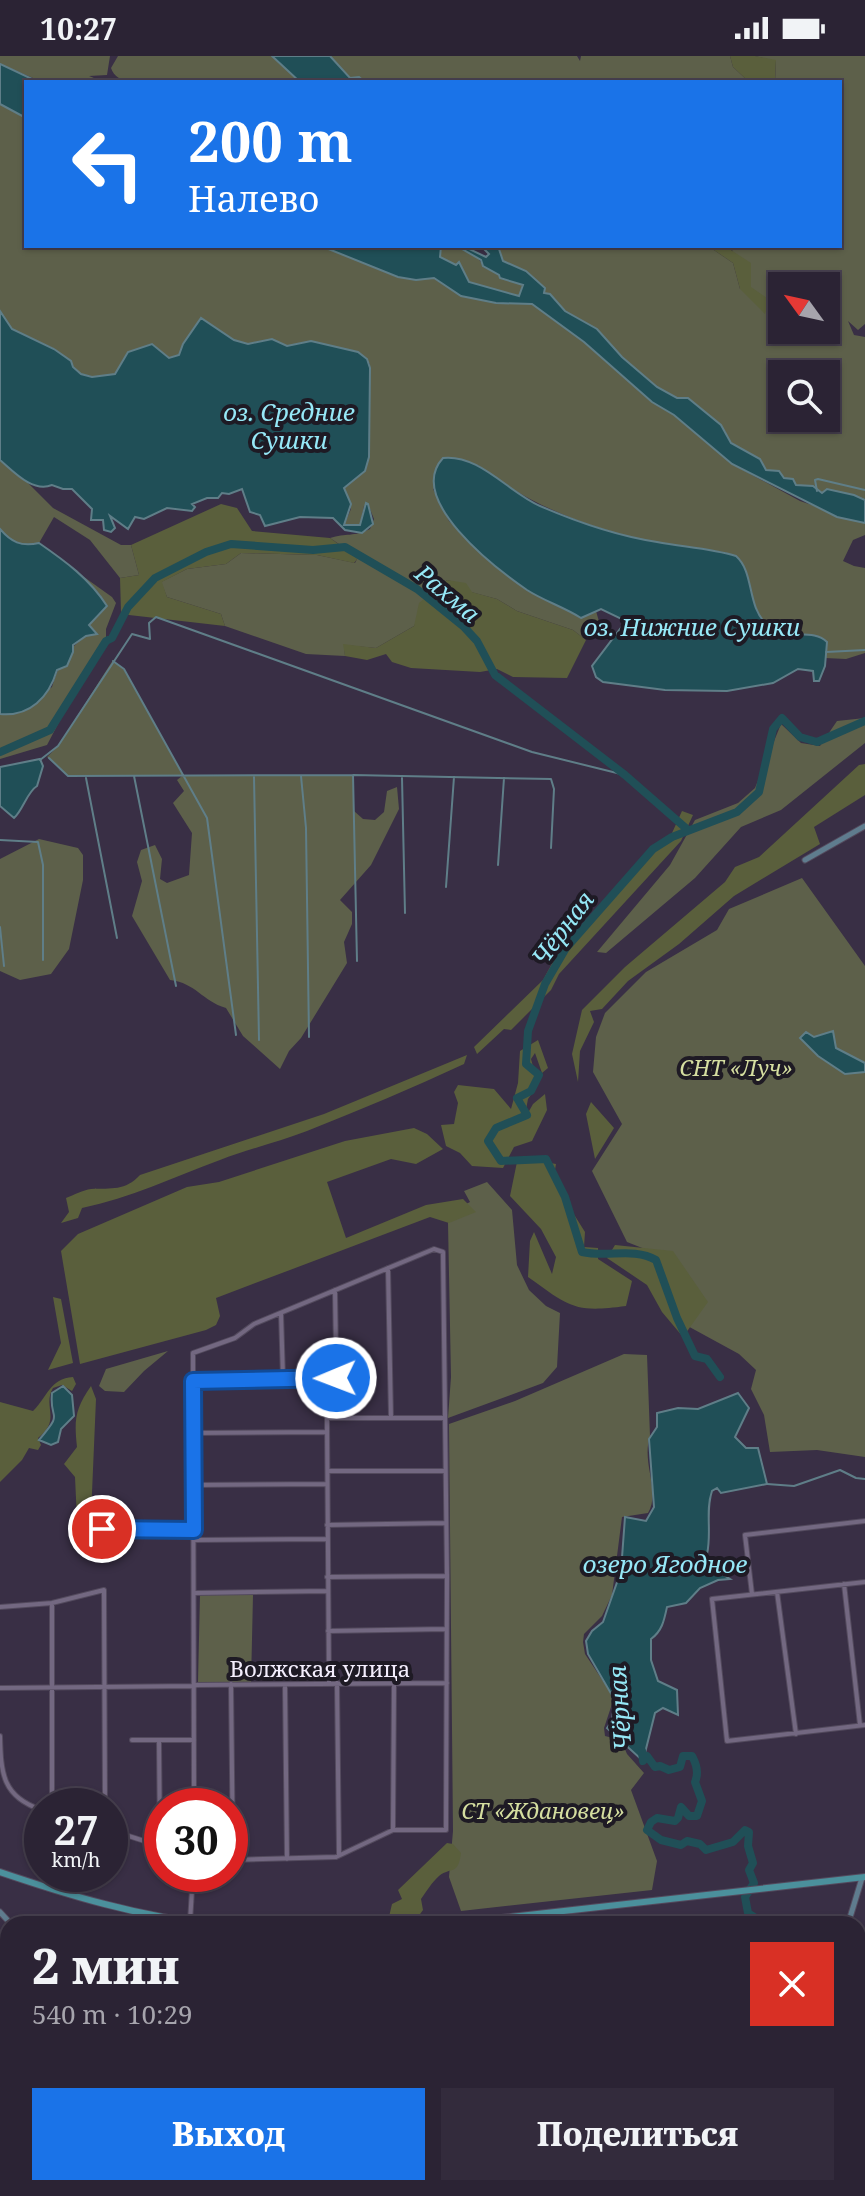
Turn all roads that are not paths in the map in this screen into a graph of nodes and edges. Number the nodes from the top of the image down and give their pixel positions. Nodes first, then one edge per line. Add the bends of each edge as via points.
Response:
1 (865, 826) edge
2 (805, 860) dead end
3 (388, 1268) junction
4 (335, 1290) junction
5 (281, 1313) junction
6 (336, 1378) junction
7 (283, 1379) junction
8 (193, 1381) junction
9 (337, 1418) junction
10 (391, 1418) junction
11 (445, 1418) junction
12 (327, 1432) junction
13 (193, 1433) junction
14 (327, 1471) junction
15 (445, 1471) junction
16 (327, 1484) junction
17 (194, 1485) junction
18 (865, 1521) edge
19 (446, 1523) junction
20 (327, 1525) junction
21 (102, 1529) dead end
22 (194, 1530) junction
23 (327, 1539) junction
24 (195, 1540) junction
25 (447, 1576) junction
26 (327, 1577) junction
27 (865, 1582) edge
28 (844, 1584) junction
29 (328, 1591) junction
30 (777, 1592) junction
31 (195, 1593) junction
32 (752, 1594) junction
33 (52, 1603) junction
34 (0, 1607) edge
35 (447, 1629) junction
36 (328, 1631) junction
37 (337, 1683) junction
38 (394, 1683) junction
39 (447, 1683) junction
40 (231, 1684) junction
41 (285, 1684) junction
42 (329, 1684) junction
43 (195, 1686) junction
44 (105, 1687) junction
45 (0, 1688) edge
46 (52, 1688) junction
47 (862, 1725) edge
48 (796, 1734) junction
49 (0, 1736) edge
50 (132, 1740) dead end
51 (159, 1740) junction
52 (194, 1740) junction
53 (52, 1788) edge
54 (105, 1788) edge
55 (160, 1788) edge
56 (194, 1788) edge
57 (231, 1788) edge
58 (24, 1803) edge
59 (393, 1830) junction
60 (339, 1855) junction
61 (287, 1859) junction
62 (248, 1860) edge
63 (0, 1872) edge
64 (864, 1878) edge
65 (192, 1892) edge
66 (163, 1916) edge
67 (190, 1916) edge
68 (521, 1916) edge
69 (851, 1916) edge

1 - 2 street
3 - 4 street
3 - 10 street
3 - 11 street via 434,1249 443,1252
4 - 5 street
4 - 6 street
5 - 7 street
5 - 8 street via 193,1353
6 - 7 street
6 - 9 street
7 - 8 street
8 - 13 street
9 - 10 street
9 - 12 street via 327,1418
10 - 11 street
11 - 15 street
12 - 13 street
12 - 14 street
13 - 17 street
14 - 15 street
14 - 16 street
15 - 19 street
16 - 17 street
16 - 20 street
17 - 22 street
18 - 32 street via 745,1535
19 - 20 street
19 - 25 street
20 - 23 street
21 - 22 street
22 - 24 street
23 - 24 street
23 - 26 street
24 - 31 street
25 - 26 street
25 - 35 street
26 - 29 street
27 - 28 street
28 - 30 street
28 - 47 street
29 - 31 street
29 - 36 street
30 - 32 street
30 - 48 street
31 - 43 street
32 - 48 street via 712,1599 727,1741
33 - 34 street
33 - 44 street via 104,1590
33 - 46 street
35 - 36 street
35 - 39 street
36 - 42 street
37 - 38 street, Волжская улица
37 - 42 street, Волжская улица
37 - 60 street
38 - 39 street, Волжская улица
38 - 59 street
39 - 59 street via 446,1830
40 - 41 street, Волжская улица
40 - 43 street, Волжская улица
40 - 57 street
41 - 42 street, Волжская улица
41 - 61 street
43 - 44 street, Волжская улица
43 - 52 street
44 - 46 street, Волжская улица
44 - 54 street
45 - 46 street, Волжская улица
46 - 53 street
47 - 48 street
49 - 58 street via 1,1769
50 - 51 street
51 - 52 street
51 - 55 street
52 - 56 street
59 - 60 street
60 - 61 street
61 - 62 street
63 - 66 main road via 70,1895
64 - 68 main road
64 - 69 street
65 - 67 street

